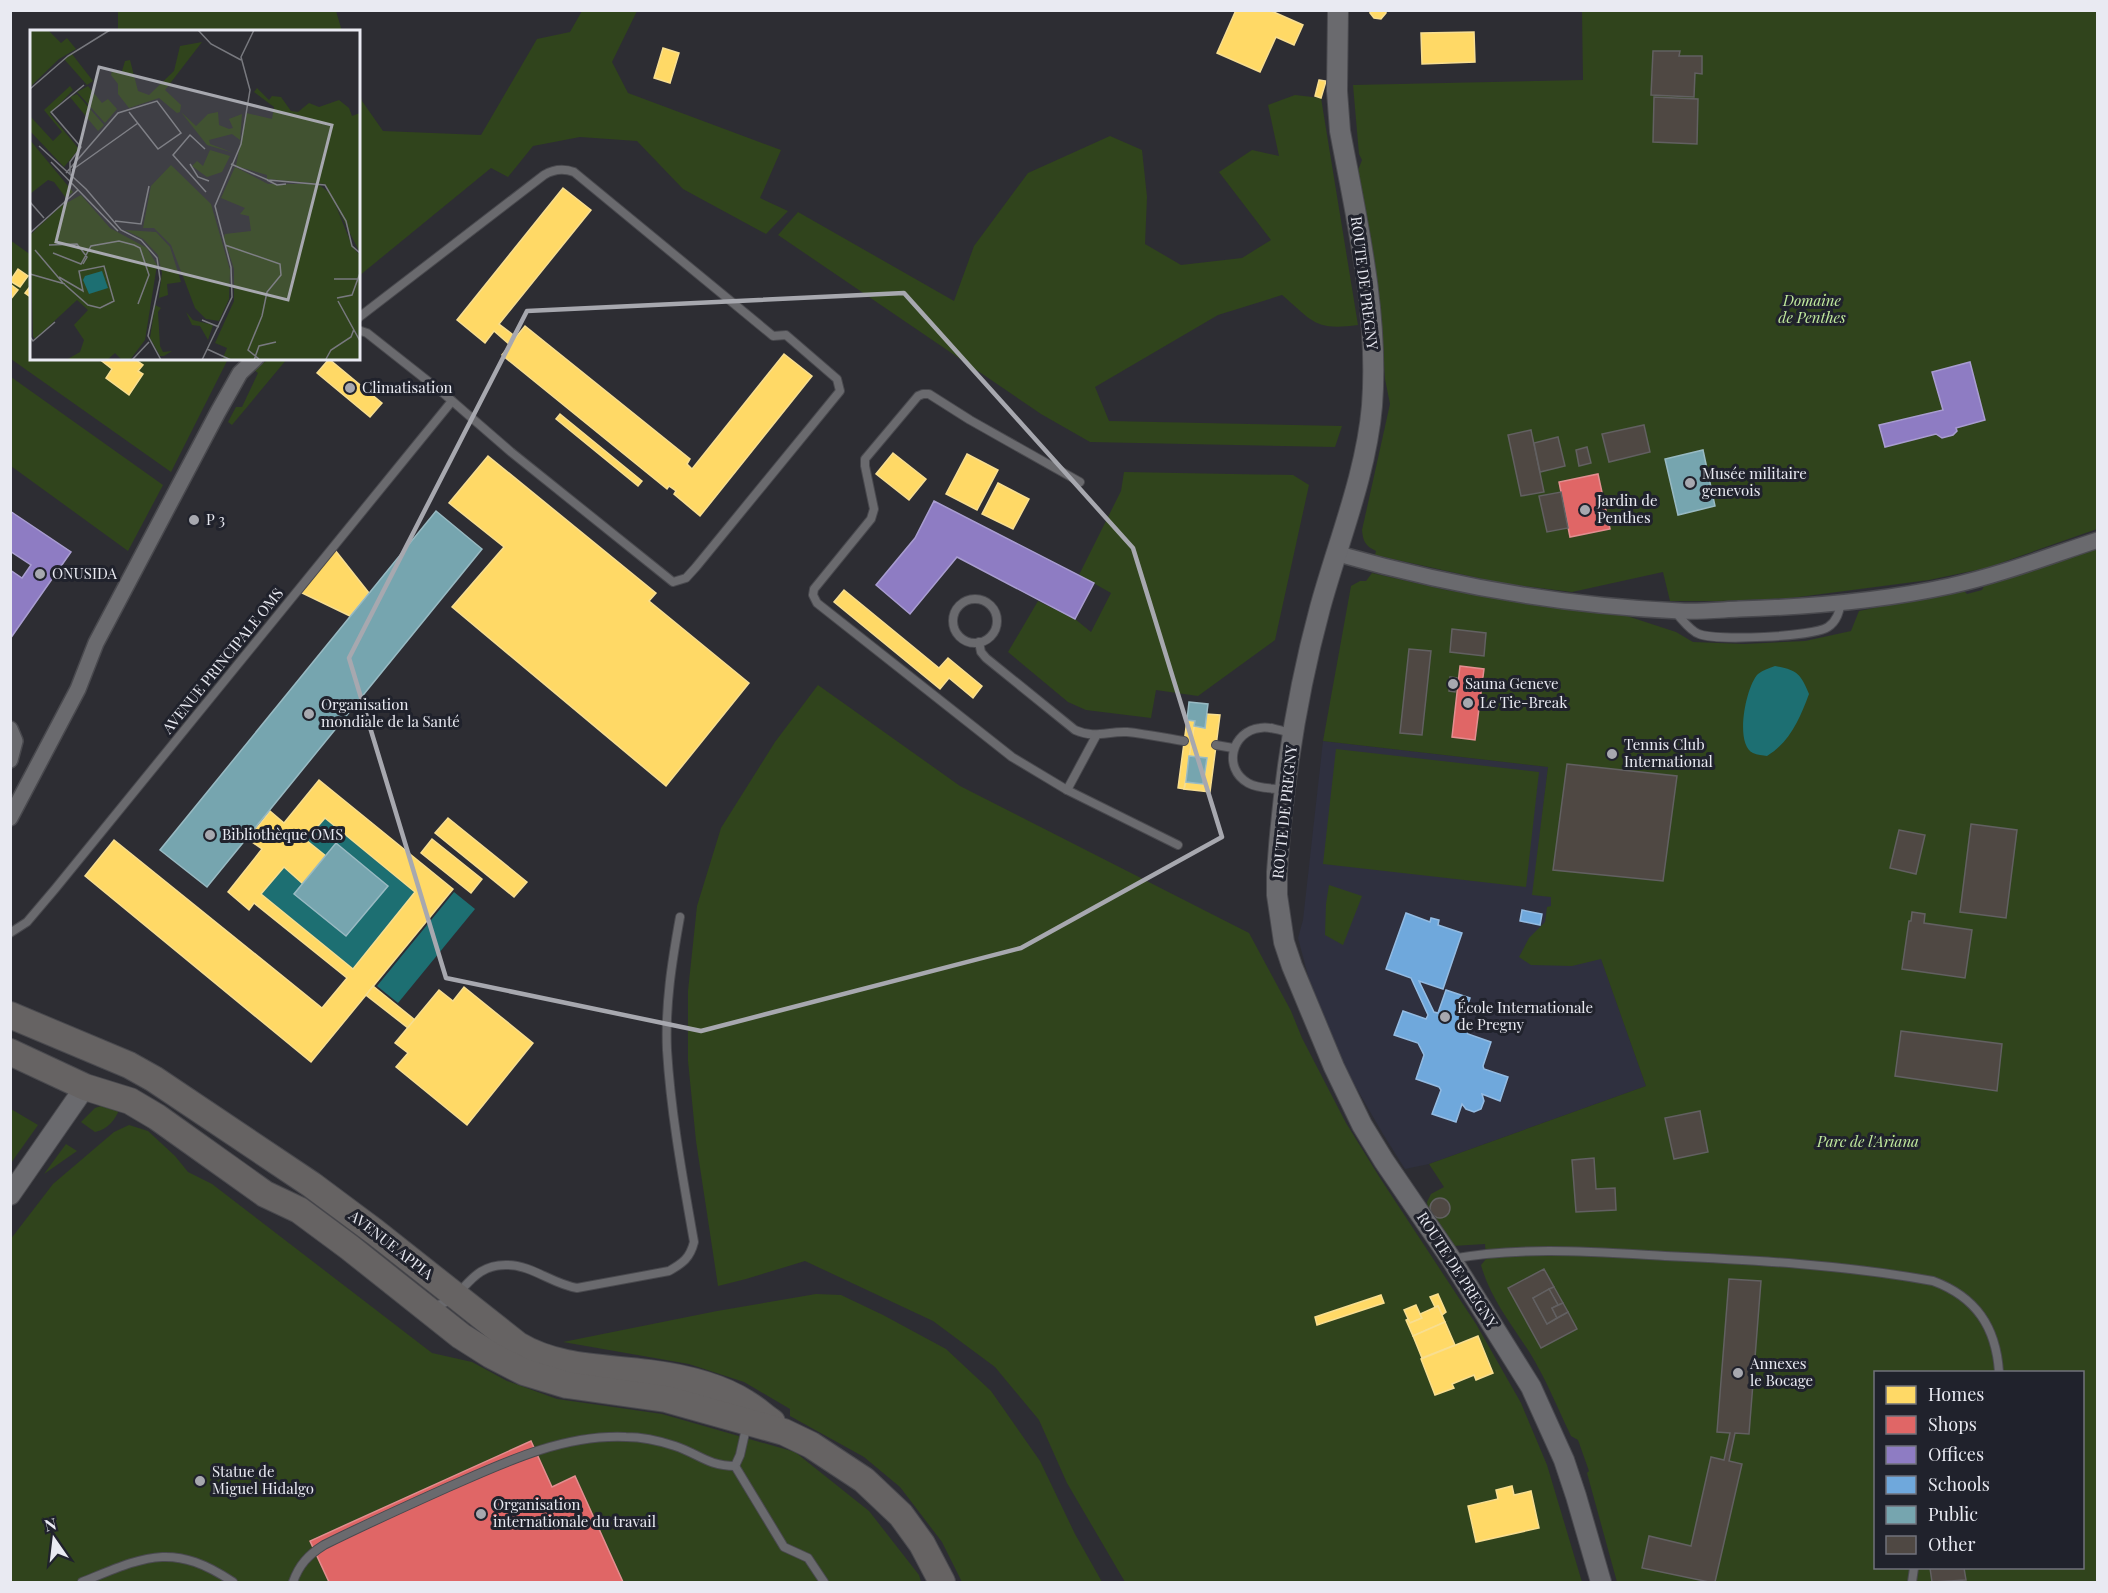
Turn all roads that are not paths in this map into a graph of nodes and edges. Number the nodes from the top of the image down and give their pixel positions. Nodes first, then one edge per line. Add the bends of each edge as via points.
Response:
1 (1338, 10) edge
2 (360, 316) edge
3 (360, 331) edge
4 (254, 360) edge
5 (452, 401) junction
6 (1080, 482) dead end
7 (2097, 540) edge
8 (1335, 553) junction
9 (1841, 603) junction
10 (1674, 610) junction
11 (979, 642) junction
12 (10, 729) edge
13 (1294, 734) junction
14 (1096, 736) junction
15 (1184, 741) dead end
16 (1216, 745) dead end
17 (1233, 748) junction
18 (10, 760) edge
19 (1067, 790) junction
20 (1286, 790) junction
21 (10, 818) edge
22 (1178, 846) dead end
23 (680, 917) dead end
24 (10, 933) edge
25 (10, 1015) edge
26 (10, 1052) edge
27 (108, 1056) junction
28 (85, 1087) junction
29 (10, 1194) edge
30 (1451, 1259) junction
31 (457, 1296) junction
32 (422, 1304) junction
33 (1999, 1371) edge
34 (747, 1421) junction
35 (784, 1432) junction
36 (735, 1466) junction
37 (82, 1582) edge
38 (233, 1582) edge
39 (293, 1582) edge
40 (824, 1582) edge
41 (942, 1582) edge
42 (1601, 1582) edge

1 - 8 street, ROUTE DE PREGNY via 1340,131 1371,309 1374,362 1366,443
2 - 5 lane via 544,175 563,169 573,172 773,336 786,335 837,379 840,391 696,567 686,578 673,582
3 - 5 lane
4 - 21 street via 240,373 218,412 96,643 78,689
5 - 24 lane, AVENUE PRINCIPALE OMS via 27,922
6 - 19 lane via 929,394 918,396 865,459 874,509 871,519 813,595 817,603 970,725 1012,757
7 - 9 street via 1973,581
8 - 10 street via 1447,581 1521,594
8 - 13 street, ROUTE DE PREGNY via 1311,639
9 - 10 street
9 - 10 lane via 1837,618 1829,627 1810,633 1769,636 1697,634
11 - 11 lane via 963,640 952,623 960,604 973,598 988,603 996,615 991,637
11 - 14 lane via 986,658 1058,716 1076,730
12 - 18 street via 15,741
13 - 17 lane via 1260,728 1241,736
13 - 20 street, ROUTE DE PREGNY
14 - 15 lane via 1126,732
14 - 19 lane
16 - 17 lane
17 - 20 lane via 1235,769 1243,780
19 - 22 lane
20 - 30 street, ROUTE DE PREGNY via 1277,895 1292,966 1362,1125
23 - 31 lane via 671,966 667,1049 672,1107 694,1242 691,1255 669,1270 577,1288 506,1265 481,1270
25 - 27 main road, AVENUE APPIA
26 - 28 main road, AVENUE APPIA
27 - 28 main road
27 - 31 main road, AVENUE APPIA via 154,1079 312,1185
28 - 29 street
28 - 32 main road, AVENUE APPIA via 130,1101 157,1117 265,1194 299,1210
30 - 33 lane via 1485,1253 1637,1254 1797,1264 1933,1281 1950,1287 1979,1313 1993,1338
30 - 42 street, ROUTE DE PREGNY via 1520,1367 1550,1425
31 - 32 lane via 446,1303
31 - 35 main road, AVENUE APPIA via 532,1353 571,1364 650,1373 721,1390 746,1403
32 - 34 main road, AVENUE APPIA via 471,1342 545,1380 666,1399
34 - 35 main road, AVENUE APPIA
34 - 36 lane
35 - 41 main road, AVENUE APPIA via 846,1467 883,1497 914,1532
36 - 39 lane via 719,1466 644,1438 590,1440 537,1450 324,1545 299,1566
36 - 40 lane via 784,1547 808,1558
37 - 38 lane via 142,1559 167,1557 204,1566

